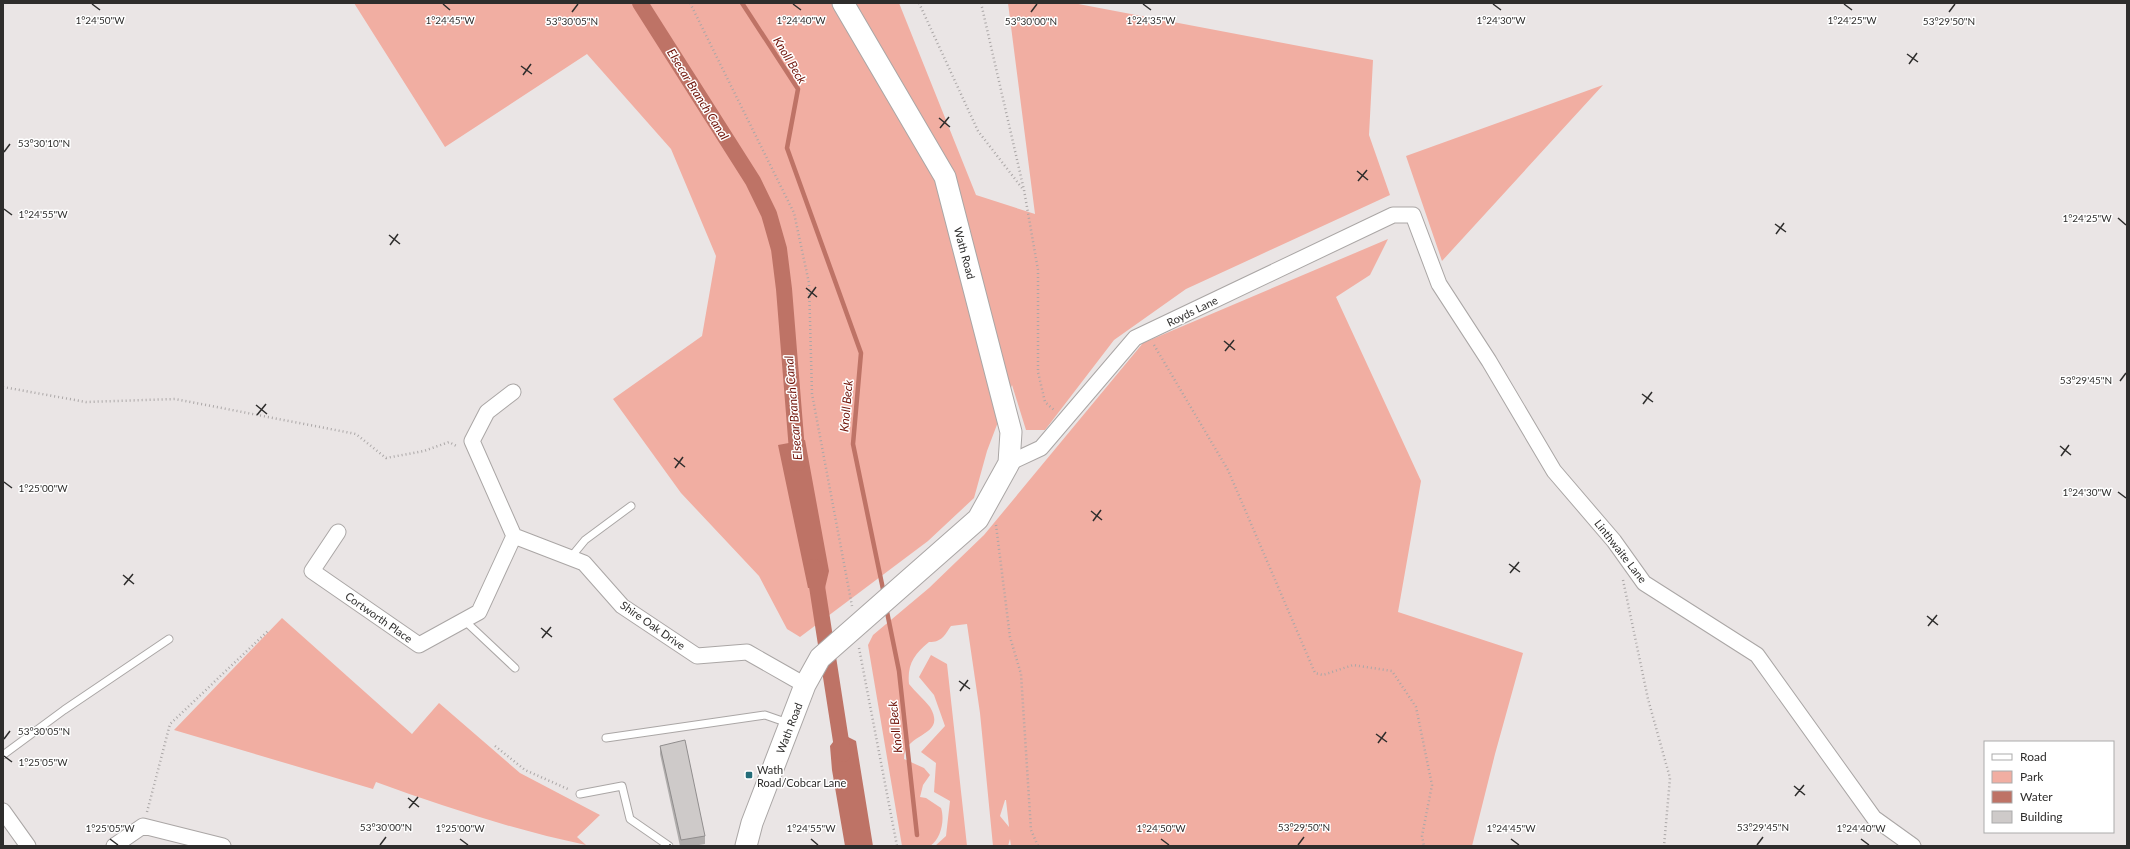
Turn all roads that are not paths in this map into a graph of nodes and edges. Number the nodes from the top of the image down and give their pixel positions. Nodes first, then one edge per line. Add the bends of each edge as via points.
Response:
1 (843, 3) edge
2 (1413, 215) joint
3 (513, 392) dead end
4 (1009, 463) junction
5 (631, 506) dead end
6 (338, 532) dead end
7 (514, 536) junction
8 (571, 557) junction
9 (464, 620) junction
10 (169, 639) dead end
11 (515, 668) dead end
12 (805, 685) junction
13 (790, 724) junction
14 (606, 738) dead end
15 (3, 755) edge
16 (580, 794) road end
17 (3, 811) edge
18 (28, 846) edge
19 (114, 846) edge
20 (223, 846) edge
21 (669, 846) edge
22 (746, 846) edge
23 (1913, 846) edge

1 - 4 main road, Wath Road via 945,177 1011,432
2 - 4 street, Royds Lane via 1393,215 1135,338 1041,448
2 - 23 street, Linthwaite Lane via 1439,284 1489,361 1554,471 1614,541 1644,583 1757,655 1874,818
3 - 7 street via 487,412 472,441
4 - 12 main road, Wath Road via 987,521 820,658
5 - 8 lane via 585,540
6 - 9 street, Cortworth Place via 312,571 419,645
7 - 8 street, Shire Oak Drive
7 - 9 street, Cortworth Place via 479,612
8 - 12 street, Shire Oak Drive via 584,563 622,606 697,656 747,652
9 - 11 lane
10 - 15 lane
12 - 13 main road, Wath Road
13 - 14 lane via 764,715
13 - 22 main road, Wath Road via 752,823
16 - 21 lane via 622,786 630,819
17 - 18 street
19 - 20 street via 143,826

